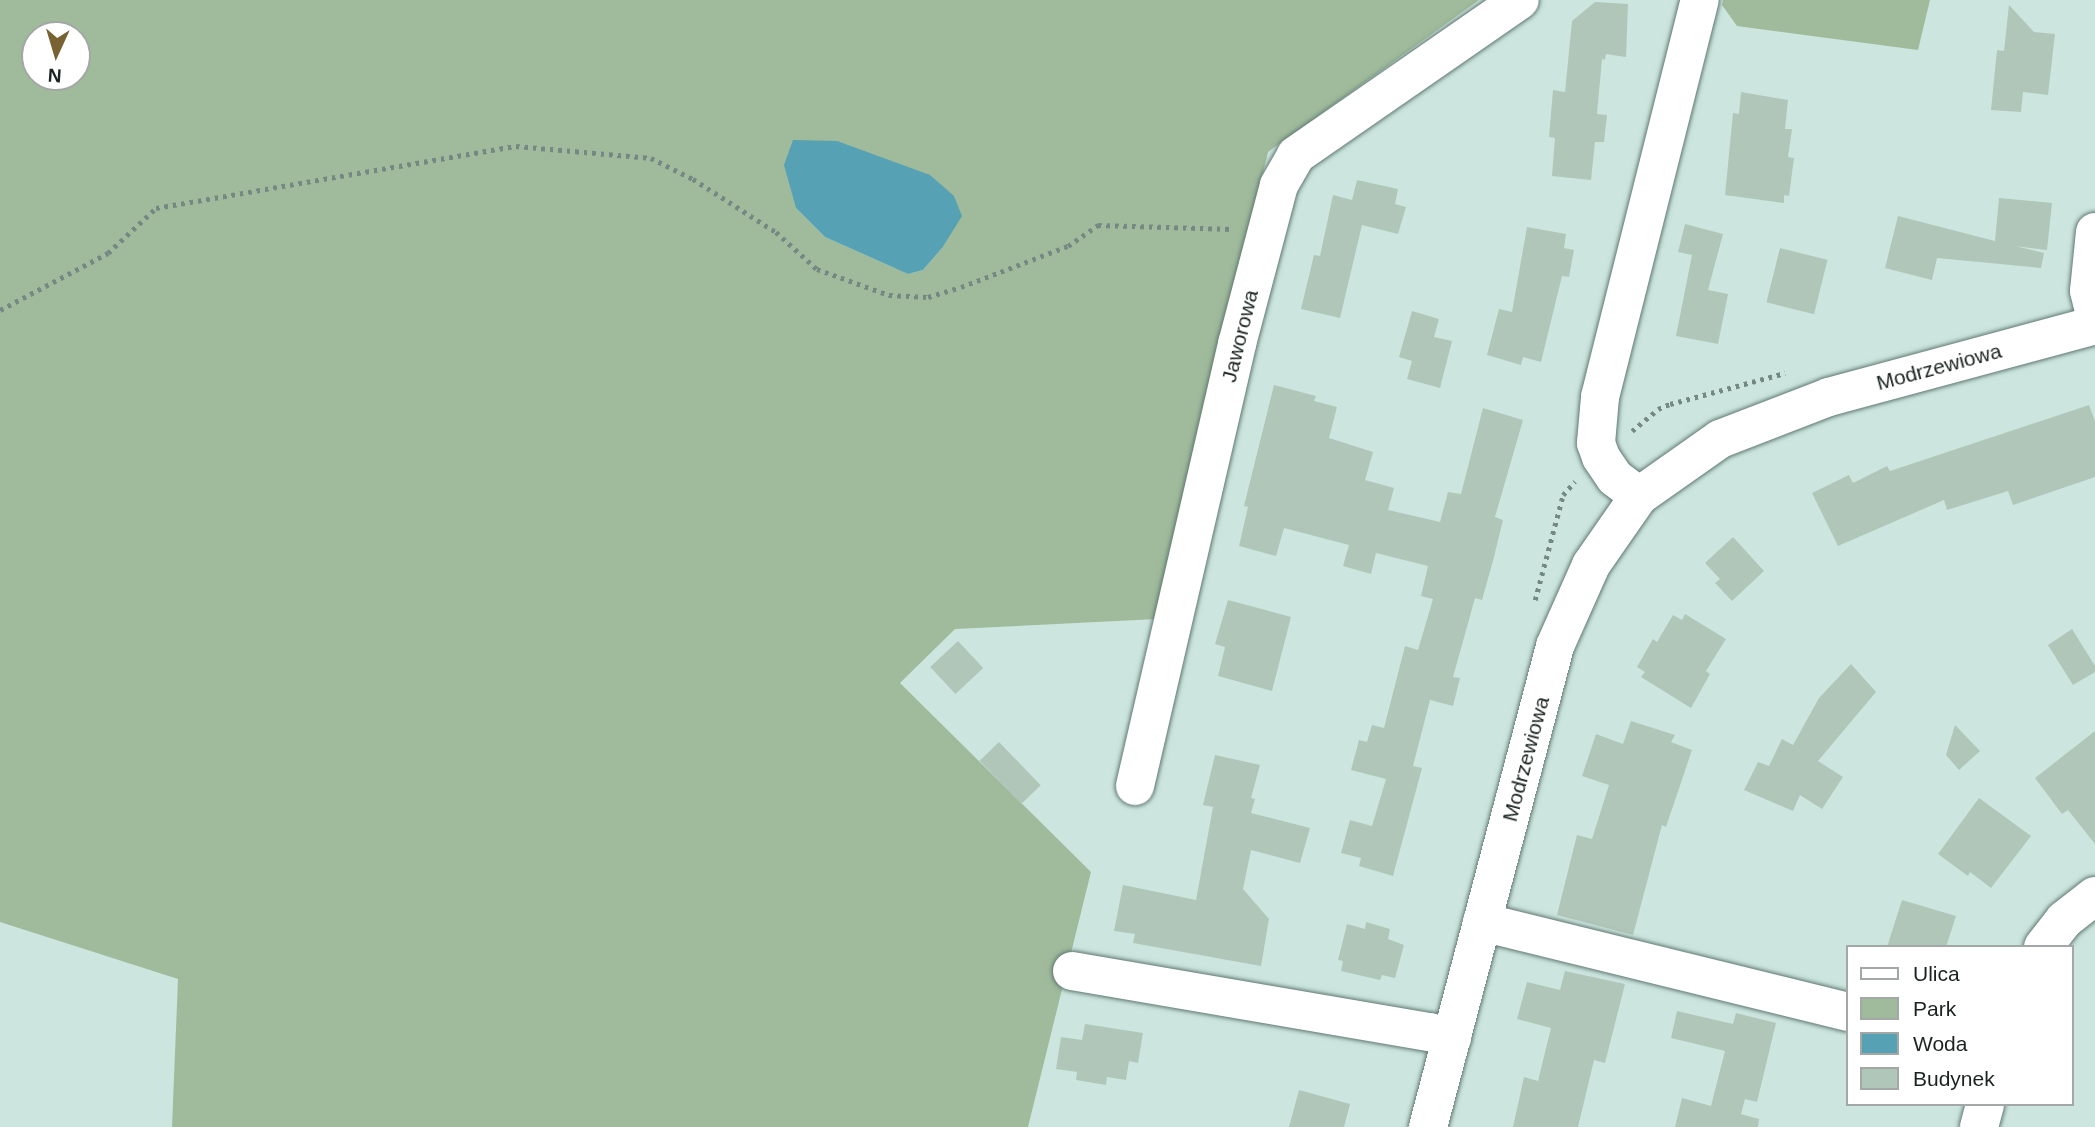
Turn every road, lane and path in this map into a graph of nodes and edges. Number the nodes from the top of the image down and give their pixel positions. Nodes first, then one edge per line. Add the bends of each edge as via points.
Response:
1 (1520, 0) edge
2 (1700, 0) edge
3 (1268, 230) junction
4 (2095, 232) edge
5 (0, 310) edge
6 (2095, 315) edge
7 (2095, 324) edge
8 (1639, 496) junction
9 (1135, 786) dead end
10 (2095, 896) edge
11 (1482, 922) junction
12 (2045, 945) edge
13 (1072, 971) dead end
14 (1846, 1012) edge
15 (1452, 1038) junction
16 (1984, 1106) edge
17 (1428, 1127) edge
18 (1979, 1127) edge

1 - 3 street, Jaworowa via 1296,155 1279,186
2 - 8 street via 1600,397 1596,443 1601,457 1615,478
3 - 5 path via 1098,225 1068,246 961,287 928,297 889,295 817,269 776,232 693,179 651,159 516,146 156,208 108,253
3 - 9 street, Jaworowa via 1237,344
4 - 6 street via 2089,291
7 - 8 street, Modrzewiowa via 1817,402 1720,439
8 - 11 street, Modrzewiowa via 1591,565 1555,646
10 - 12 street via 2064,920
11 - 14 street
11 - 15 street, Modrzewiowa
13 - 15 street
15 - 17 street, Modrzewiowa
16 - 18 street

